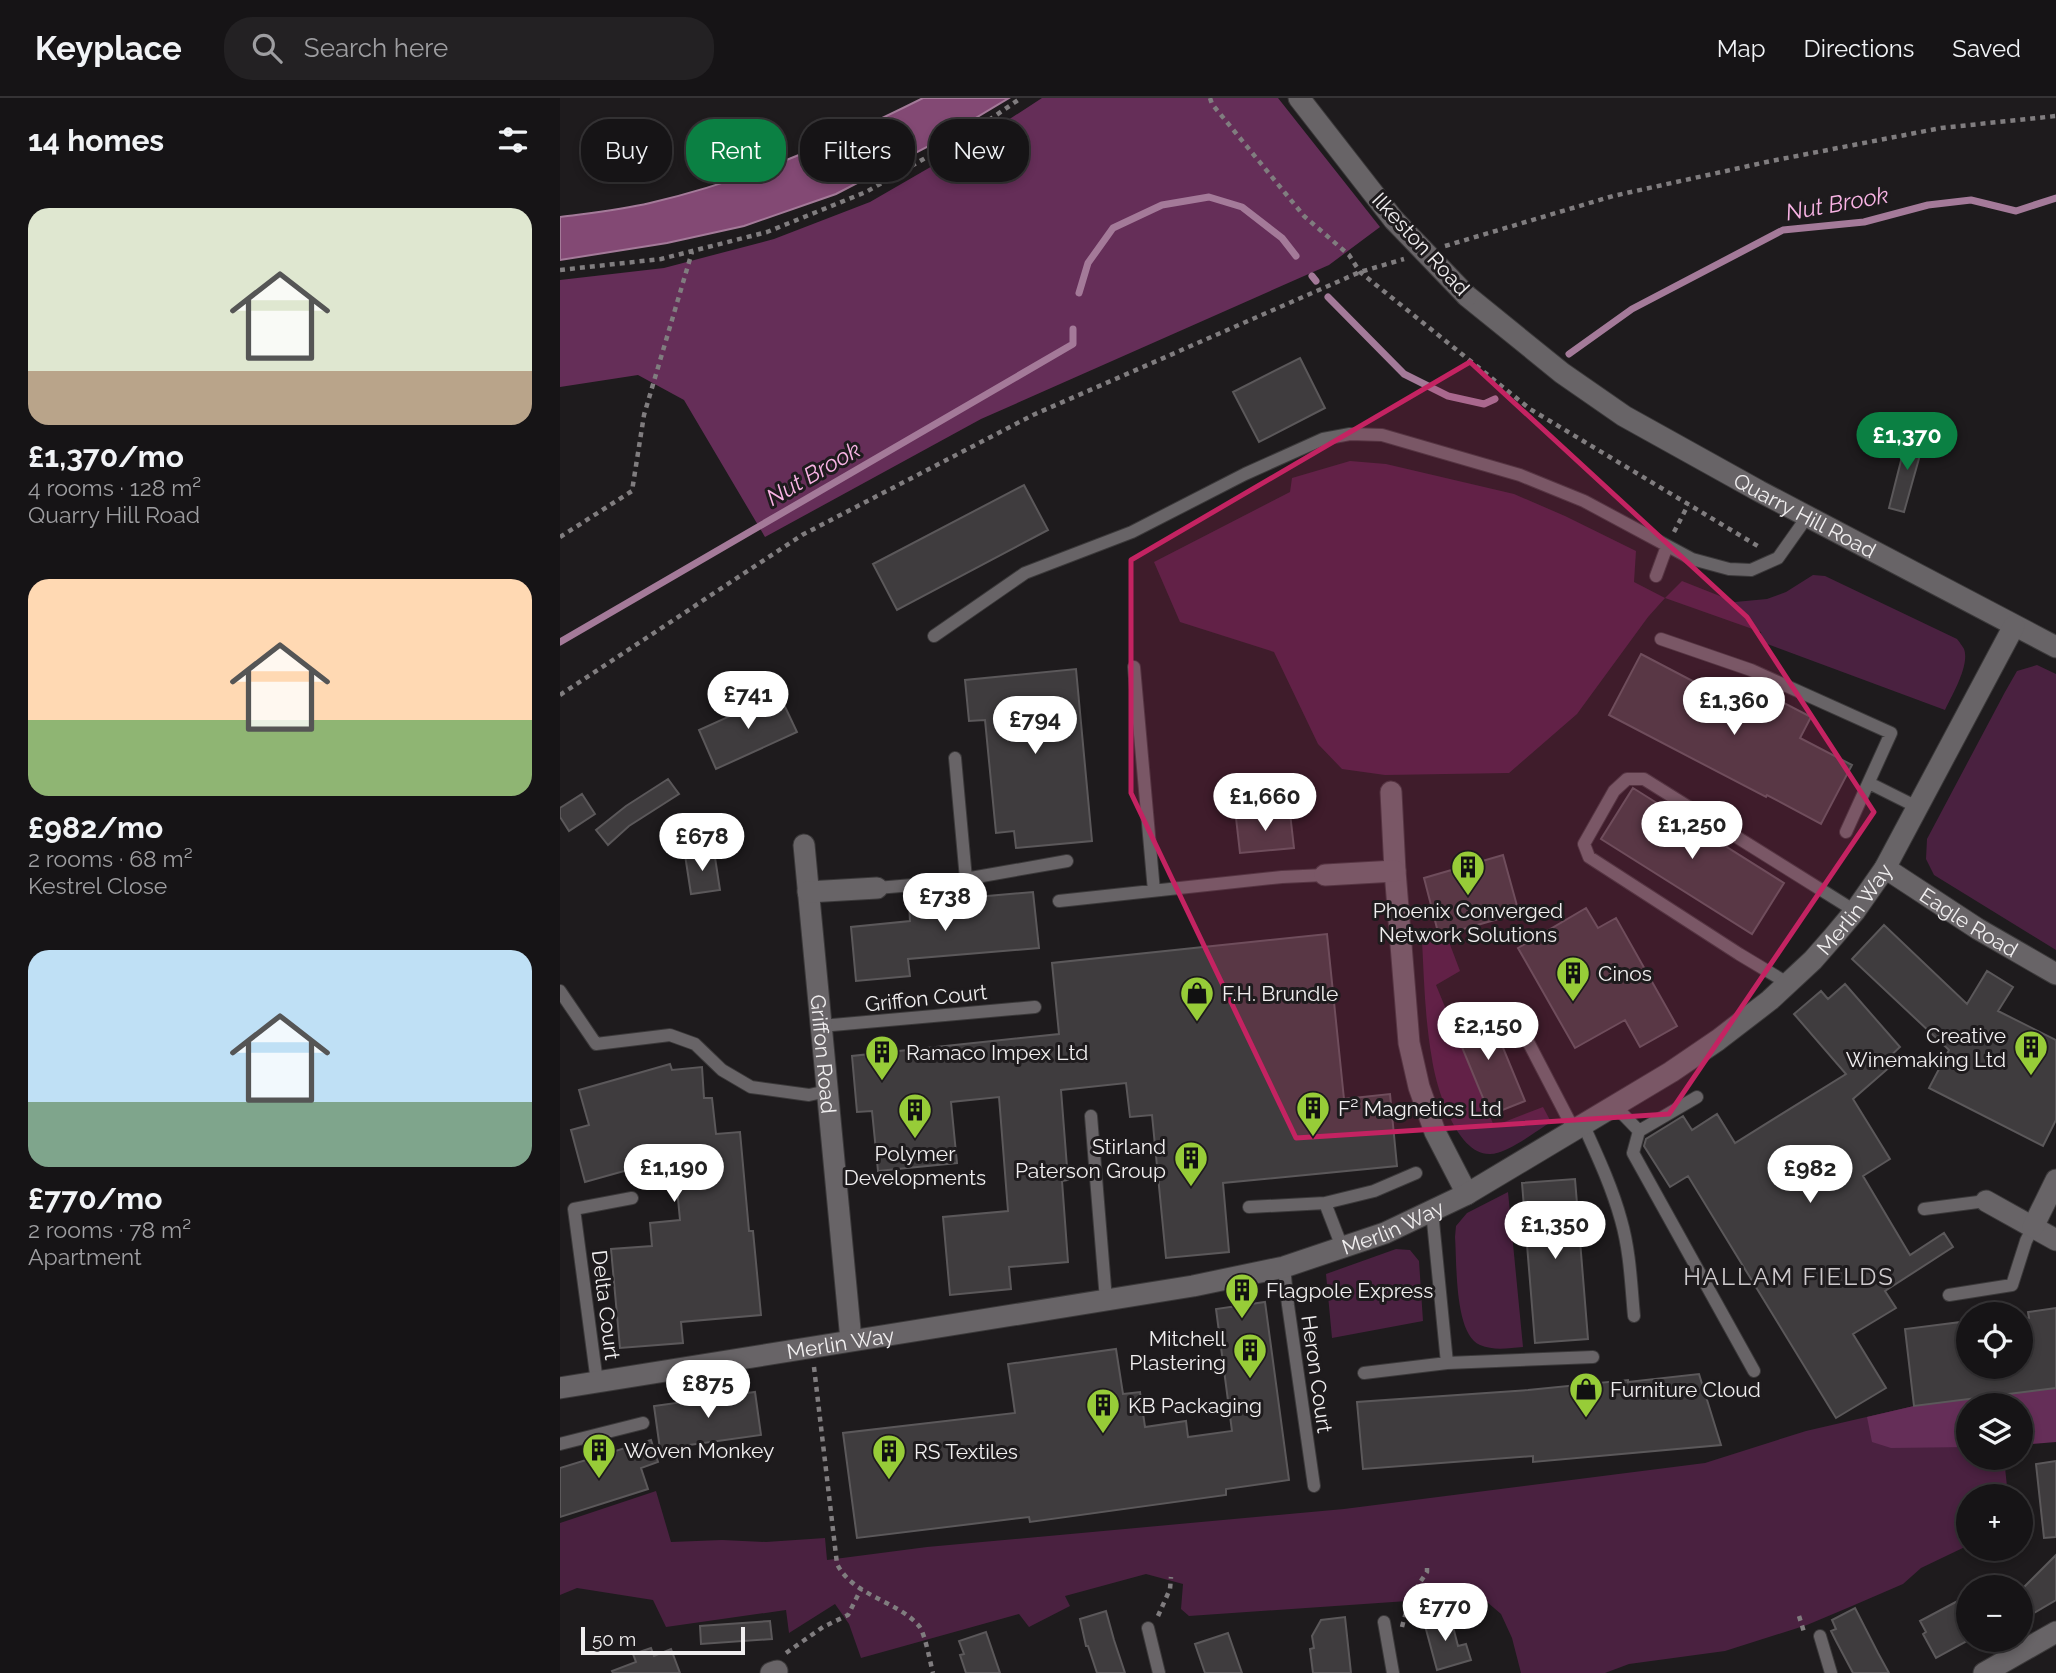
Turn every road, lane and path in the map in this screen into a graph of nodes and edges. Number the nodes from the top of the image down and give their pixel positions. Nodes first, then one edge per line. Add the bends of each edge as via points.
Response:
1 (1021, 98) edge
2 (1210, 98) edge
3 (1298, 98) edge
4 (2056, 116) edge
5 (1434, 249) dead end
6 (692, 251) junction
7 (1409, 257) dead end
8 (560, 270) edge
9 (1360, 272) junction
10 (1562, 373) joint
11 (1688, 505) junction
12 (1807, 517) junction
13 (560, 537) edge
14 (1667, 546) junction
15 (1778, 558) junction
16 (1656, 576) dead end
17 (2014, 626) junction
18 (934, 636) dead end
19 (1661, 639) dead end
20 (2056, 647) edge
21 (1134, 667) dead end
22 (560, 695) edge
23 (955, 758) dead end
24 (1869, 783) junction
25 (1391, 792) dead end
26 (1917, 807) junction
27 (1846, 832) dead end
28 (804, 845) dead end
29 (1067, 860) dead end
30 (1885, 868) junction
31 (1395, 870) junction
32 (1325, 875) joint
33 (965, 879) junction
34 (877, 888) joint
35 (1154, 891) junction
36 (808, 892) junction
37 (1059, 901) dead end
38 (1855, 911) junction
39 (2056, 974) edge
40 (1789, 984) junction
41 (560, 991) edge
42 (1035, 1007) dead end
43 (821, 1026) junction
44 (1522, 1030) dead end
45 (827, 1091) junction
46 (1697, 1097) dead end
47 (1615, 1105) junction
48 (1091, 1116) dead end
49 (1579, 1127) junction
50 (1639, 1131) junction
51 (1416, 1173) dead end
52 (2056, 1180) edge
53 (1467, 1194) junction
54 (632, 1198) dead end
55 (1986, 1201) joint
56 (1325, 1203) junction
57 (1249, 1207) dead end
58 (1924, 1209) dead end
59 (1432, 1210) junction
60 (2033, 1227) junction
61 (2056, 1240) edge
62 (1342, 1247) junction
63 (1284, 1267) junction
64 (1949, 1295) dead end
65 (1106, 1300) junction
66 (1634, 1316) dead end
67 (851, 1340) junction
68 (812, 1347) junction
69 (1593, 1357) dead end
70 (1447, 1363) junction
71 (1754, 1371) dead end
72 (1364, 1373) dead end
73 (597, 1382) junction
74 (560, 1388) edge
75 (643, 1423) dead end
76 (560, 1444) edge
77 (1314, 1486) dead end
78 (1427, 1568) dead end
79 (1171, 1577) dead end
80 (861, 1589) junction
81 (1384, 1622) dead end
82 (1148, 1628) joint
83 (2056, 1632) edge
84 (1400, 1633) dead end
85 (1820, 1636) dead end
86 (774, 1672) edge
87 (933, 1673) edge
88 (1159, 1673) edge
89 (1392, 1673) edge
90 (1831, 1673) edge
91 (1984, 1673) edge

1 - 6 path via 866,192 767,232
2 - 9 path via 1304,216 1349,255
3 - 10 street, Ilkeston Road, bridge via 1394,219 1467,296
4 - 5 path via 1941,128 1758,163 1613,196
6 - 8 path via 661,259
6 - 13 path via 645,415 632,491
7 - 9 path
9 - 11 path via 1530,409
9 - 22 path via 1033,415 802,535
10 - 12 street, Quarry Hill Road via 1624,416
11 - 14 path
11 - 15 path
12 - 15 lane
12 - 17 street, Quarry Hill Road
14 - 15 lane via 1729,569 1751,570
14 - 16 lane
14 - 18 lane via 1584,501 1520,475 1382,435 1350,434 1323,439 1132,532 1025,573
17 - 20 street, Quarry Hill Road
17 - 26 street, Merlin Way
19 - 24 lane via 1751,670 1891,733
21 - 35 lane
23 - 33 lane
24 - 26 lane
24 - 27 lane
25 - 31 street
26 - 30 street, Merlin Way
28 - 36 street, Griffon Road
29 - 33 lane
30 - 38 street, Merlin Way
30 - 39 street, Eagle Road
31 - 32 street
31 - 53 street via 1409,1043 1435,1132
32 - 35 lane
33 - 34 lane
34 - 36 street
35 - 37 lane
36 - 43 street, Griffon Road
38 - 40 street, Merlin Way
38 - 40 lane via 1644,779 1627,779 1614,791 1584,844 1589,857
40 - 47 street, Merlin Way via 1718,1040
41 - 45 lane via 596,1044 670,1035 695,1044 722,1070 751,1087 809,1095
42 - 43 lane, Griffon Court
43 - 45 street, Griffon Road
44 - 49 lane
45 - 67 street, Griffon Road
46 - 50 lane
47 - 49 street, Merlin Way
47 - 50 lane
48 - 65 lane
49 - 53 street, Merlin Way
49 - 66 lane via 1602,1167 1622,1221
50 - 71 lane via 1633,1153
51 - 56 lane via 1374,1191
52 - 60 street
53 - 59 street, Merlin Way
54 - 73 lane, Delta Court via 574,1209
55 - 58 lane
55 - 60 street
56 - 57 lane
56 - 62 lane
59 - 62 street, Merlin Way
59 - 70 lane
60 - 61 street
60 - 64 lane via 2012,1285
62 - 63 street, Merlin Way
63 - 65 street, Merlin Way
63 - 77 lane, Heron Court
65 - 67 street, Merlin Way
67 - 68 street, Merlin Way
68 - 73 street, Merlin Way
68 - 80 path via 837,1564
69 - 70 lane
70 - 72 lane
73 - 74 street, Merlin Way
75 - 76 lane
78 - 84 path
79 - 82 path via 1161,1612
80 - 86 path via 848,1615 778,1659
80 - 87 path via 922,1629
81 - 89 lane
82 - 88 lane
83 - 91 street
85 - 90 lane

